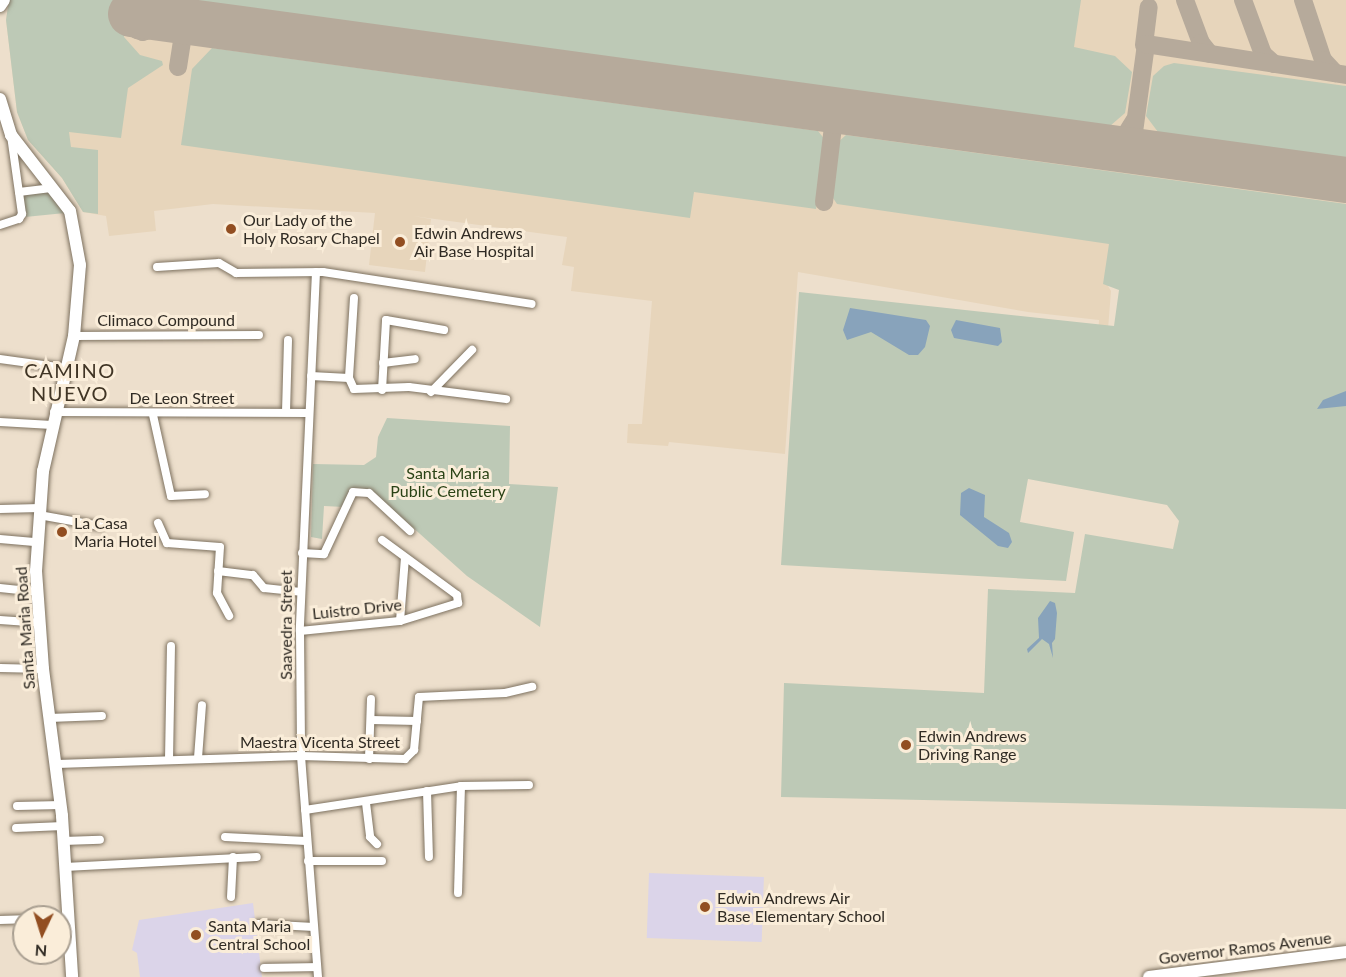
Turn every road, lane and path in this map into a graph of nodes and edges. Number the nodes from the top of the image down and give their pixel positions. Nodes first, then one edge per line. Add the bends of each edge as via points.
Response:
1 (3, 0) edge
2 (0, 6) edge
3 (0, 99) edge
4 (11, 135) junction
5 (53, 188) junction
6 (19, 192) junction
7 (0, 225) edge
8 (157, 267) dead end
9 (316, 273) junction
10 (354, 298) dead end
11 (532, 304) dead end
12 (444, 330) dead end
13 (259, 335) dead end
14 (74, 336) junction
15 (288, 340) dead end
16 (472, 350) dead end
17 (0, 359) edge
18 (415, 359) dead end
19 (383, 363) junction
20 (66, 368) junction
21 (312, 376) junction
22 (349, 378) junction
23 (382, 390) junction
24 (431, 392) junction
25 (506, 399) dead end
26 (54, 412) junction
27 (286, 412) junction
28 (309, 413) junction
29 (153, 415) junction
30 (0, 422) edge
31 (52, 425) junction
32 (206, 494) dead end
33 (0, 509) edge
34 (39, 512) junction
35 (158, 523) dead end
36 (100, 526) dead end
37 (410, 531) dead end
38 (0, 539) edge
39 (382, 540) dead end
40 (37, 542) junction
41 (302, 553) junction
42 (405, 558) junction
43 (218, 571) junction
44 (0, 588) edge
45 (36, 592) junction
46 (301, 592) junction
47 (229, 616) dead end
48 (0, 620) edge
49 (400, 621) junction
50 (39, 623) junction
51 (300, 631) junction
52 (171, 646) dead end
53 (0, 668) edge
54 (43, 669) junction
55 (532, 687) dead end
56 (371, 699) dead end
57 (202, 705) dead end
58 (102, 716) dead end
59 (49, 718) junction
60 (370, 720) junction
61 (417, 721) junction
62 (301, 756) junction
63 (198, 758) junction
64 (369, 759) junction
65 (169, 760) junction
66 (57, 764) junction
67 (529, 785) dead end
68 (461, 786) junction
69 (427, 791) junction
70 (366, 803) junction
71 (61, 805) junction
72 (17, 806) dead end
73 (305, 810) junction
74 (63, 826) junction
75 (16, 828) dead end
76 (225, 837) dead end
77 (100, 840) dead end
78 (63, 841) junction
79 (306, 841) junction
80 (376, 844) dead end
81 (233, 857) junction
82 (257, 857) dead end
83 (429, 857) dead end
84 (308, 861) junction
85 (382, 861) dead end
86 (65, 867) junction
87 (458, 893) dead end
88 (231, 897) dead end
89 (64, 905) edge
90 (258, 924) dead end
91 (314, 927) junction
92 (1346, 952) edge
93 (317, 967) junction
94 (264, 968) dead end
95 (1178, 975) edge
96 (318, 977) edge
97 (1149, 977) edge

1 - 2 main road
3 - 4 main road
4 - 5 main road, Santa Maria Road
4 - 6 street
5 - 6 street
5 - 14 main road, Santa Maria Road via 75,221 80,266
6 - 7 street via 21,218
8 - 9 street via 219,263 236,273
9 - 11 street
9 - 21 street, Saavedra Street
10 - 22 street
12 - 19 street via 387,319
13 - 14 street, Climaco Compound
14 - 20 main road, Santa Maria Road
15 - 27 street
16 - 24 street
17 - 20 street
18 - 19 street
19 - 23 street
20 - 26 main road, Santa Maria Road
21 - 22 street
21 - 28 street, Saavedra Street
22 - 23 street via 354,389
23 - 24 street via 409,387
24 - 25 street
26 - 29 street, De Leon Street
26 - 31 main road, Santa Maria Road
27 - 28 street, De Leon Street
27 - 29 street, De Leon Street
28 - 41 street, Saavedra Street
29 - 32 street via 171,496
30 - 31 street
31 - 34 main road, Santa Maria Road
33 - 34 street
34 - 36 street
34 - 40 main road, Santa Maria Road
35 - 43 street via 167,543 218,545
37 - 41 street via 369,493 353,492 324,554
38 - 40 street
39 - 42 street, Luistro Drive
40 - 45 main road, Santa Maria Road
41 - 46 street, Saavedra Street
42 - 49 street
42 - 49 street, Luistro Drive via 458,599 455,606
43 - 46 street via 253,575 264,588
43 - 47 street via 218,593
44 - 45 street
45 - 50 main road, Santa Maria Road
46 - 51 street, Saavedra Street
48 - 50 street
49 - 51 street, Luistro Drive
50 - 54 main road, Santa Maria Road
51 - 62 street, Saavedra Street
52 - 65 street
53 - 54 street
54 - 59 main road, Santa Maria Road
55 - 61 street, Maestra Vicenta Street via 505,693 421,695
56 - 60 street
57 - 63 street
58 - 59 street
59 - 66 main road, Santa Maria Road
60 - 61 street
60 - 64 street
61 - 64 street, Maestra Vicenta Street via 411,755 405,759
62 - 63 street, Maestra Vicenta Street
62 - 64 street, Maestra Vicenta Street
62 - 73 street, Saavedra Street
63 - 65 street, Maestra Vicenta Street
65 - 66 street, Maestra Vicenta Street
66 - 71 main road, Santa Maria Road
67 - 68 street
68 - 69 street
68 - 87 street
69 - 70 street
69 - 83 street
70 - 73 street
70 - 80 street via 370,837
71 - 72 street
71 - 74 main road, Santa Maria Road
73 - 79 street, Saavedra Street
74 - 75 street
74 - 78 main road, Santa Maria Road
76 - 79 street
77 - 78 street
78 - 86 main road, Santa Maria Road
79 - 84 street, Saavedra Street
81 - 82 street
81 - 86 street
81 - 88 street
84 - 85 street
84 - 91 street, Saavedra Street
86 - 89 main road, Santa Maria Road
90 - 91 street
91 - 93 street, Saavedra Street
92 - 95 main road, Governor Ramos Avenue
93 - 94 street
93 - 96 street, Saavedra Street
95 - 97 main road, Governor Ramos Avenue

